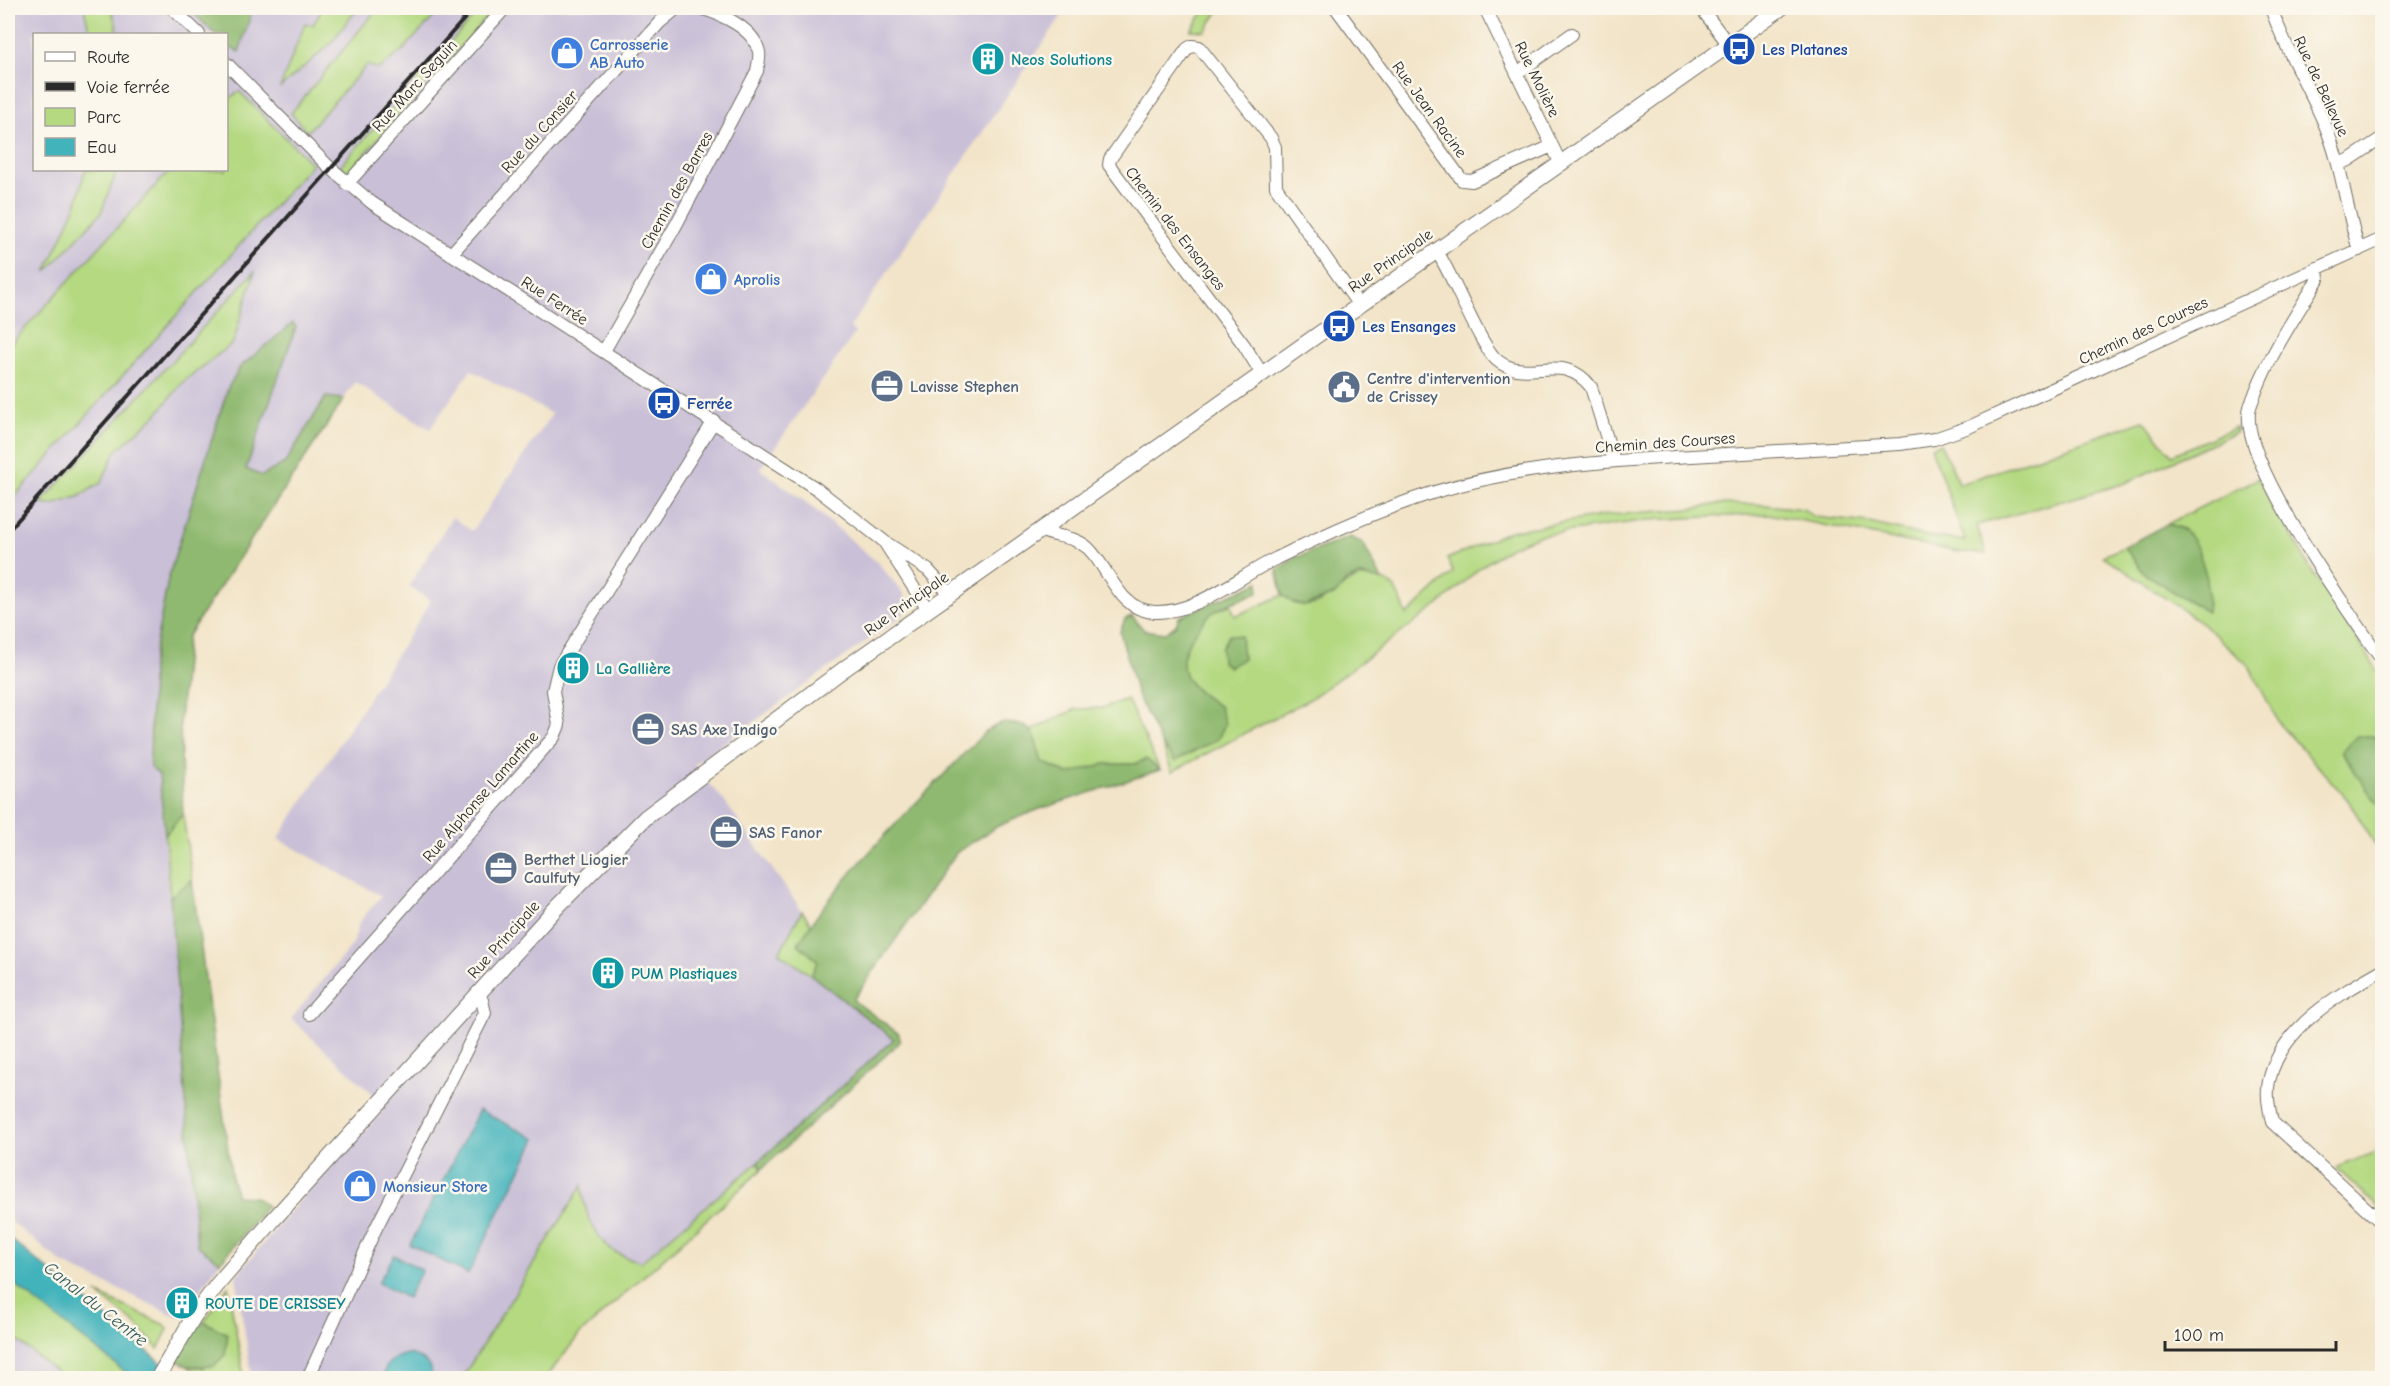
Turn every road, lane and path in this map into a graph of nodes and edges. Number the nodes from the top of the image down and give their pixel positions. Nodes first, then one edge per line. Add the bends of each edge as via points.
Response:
1 (172, 8) edge
2 (505, 8) edge
3 (677, 8) edge
4 (700, 8) edge
5 (1336, 8) edge
6 (1485, 8) edge
7 (1701, 8) edge
8 (1781, 8) edge
9 (2271, 8) edge
10 (198, 33) edge
11 (1572, 34) dead end
12 (1728, 45) junction
13 (228, 65) edge
14 (1517, 73) junction
15 (2382, 138) edge
16 (1552, 146) junction
17 (1560, 164) junction
18 (2338, 164) junction
19 (347, 184) junction
20 (2382, 239) edge
21 (1436, 250) junction
22 (2359, 250) junction
23 (451, 254) junction
24 (2317, 268) junction
25 (1358, 304) junction
26 (604, 351) junction
27 (1262, 375) junction
28 (714, 421) junction
29 (1614, 461) junction
30 (1042, 530) junction
31 (885, 542) junction
32 (950, 594) junction
33 (928, 610) junction
34 (2382, 660) edge
35 (2382, 970) edge
36 (475, 996) junction
37 (309, 1014) dead end
38 (2382, 1222) edge
39 (158, 1378) edge
40 (308, 1378) edge

1 - 10 street
2 - 19 street, Rue Marc Seguin
3 - 23 street, Rue du Consier via 660,22
4 - 26 street, Chemin des Barres via 732,21 754,39 759,53 757,71
5 - 16 street, Rue Jean Racine via 1462,180 1472,181
6 - 14 street, Rue Molière
7 - 12 street
8 - 12 street, Rue Principale
9 - 18 street, Rue de Bellevue via 2325,125
11 - 14 street
12 - 17 street, Rue Principale
13 - 19 street, Rue Ferrée
14 - 16 street, Rue Molière
15 - 18 street
16 - 17 street, Rue Molière
17 - 21 street, Rue Principale
18 - 22 street, Rue de Bellevue
19 - 23 street, Rue Ferrée
20 - 22 street, Chemin des Courses
21 - 25 street, Rue Principale
21 - 29 street via 1493,357 1518,369 1565,368 1584,378 1591,387
22 - 24 street, Chemin des Courses
23 - 26 street, Rue Ferrée
24 - 29 street, Chemin des Courses via 2024,404 1935,439
24 - 34 street via 2318,279 2273,354 2248,412 2251,434 2264,469 2319,570
25 - 27 street, Rue Principale
25 - 27 street, Chemin des Ensanges via 1276,187 1275,147 1271,138 1199,47 1187,49 1110,159 1111,171 1178,255
26 - 28 street, Rue Ferrée
27 - 30 street, Rue Principale
28 - 31 street, Rue Ferrée via 825,494
28 - 37 street, Rue Alphonse Lamartine via 559,666 553,691 559,725 554,737
29 - 30 street, Chemin des Courses via 1533,471 1437,492 1286,554 1203,599 1174,610 1146,611 1123,598 1086,546 1068,536
30 - 32 street, Rue Principale
31 - 32 street, Rue Ferrée via 928,570
31 - 33 street, Rue Ferrée
32 - 33 street, Rue Principale
33 - 36 street, Rue Principale via 646,817
35 - 38 street via 2324,1006 2300,1027 2280,1052 2269,1081 2268,1099 2272,1122
36 - 39 street, Rue Principale via 249,1247 194,1316
36 - 40 street via 482,1000 485,1013 375,1230

